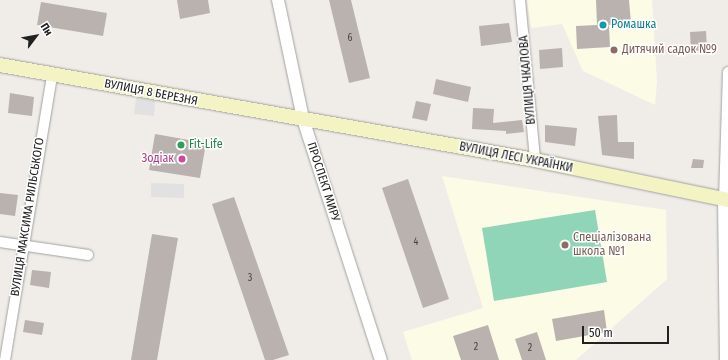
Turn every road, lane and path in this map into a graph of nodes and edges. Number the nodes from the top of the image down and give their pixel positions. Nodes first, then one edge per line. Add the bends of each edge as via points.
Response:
1 (278, 0) edge
2 (520, 0) edge
3 (0, 66) edge
4 (728, 72) edge
5 (52, 74) junction
6 (303, 119) junction
7 (535, 160) junction
8 (726, 200) edge
9 (0, 242) edge
10 (24, 246) junction
11 (88, 255) dead end
12 (5, 360) edge
13 (381, 360) edge
14 (726, 360) edge

1 - 6 street, ПРОСПЕКТ МИРУ
2 - 7 street, ВУЛИЦЯ ЧКАЛОВА
3 - 5 main road, ВУЛИЦЯ 8 БЕРЕЗНЯ
4 - 8 street
5 - 6 main road, ВУЛИЦЯ 8 БЕРЕЗНЯ
5 - 10 street, ВУЛИЦЯ МАКСИМА РИЛЬСЬКОГО
6 - 7 main road, ВУЛИЦЯ ЛЕСІ УКРАЇНКИ
6 - 13 street, ПРОСПЕКТ МИРУ
7 - 8 main road, ВУЛИЦЯ ЛЕСІ УКРАЇНКИ
8 - 14 street
9 - 10 street
10 - 11 street
10 - 12 street, ВУЛИЦЯ МАКСИМА РИЛЬСЬКОГО

